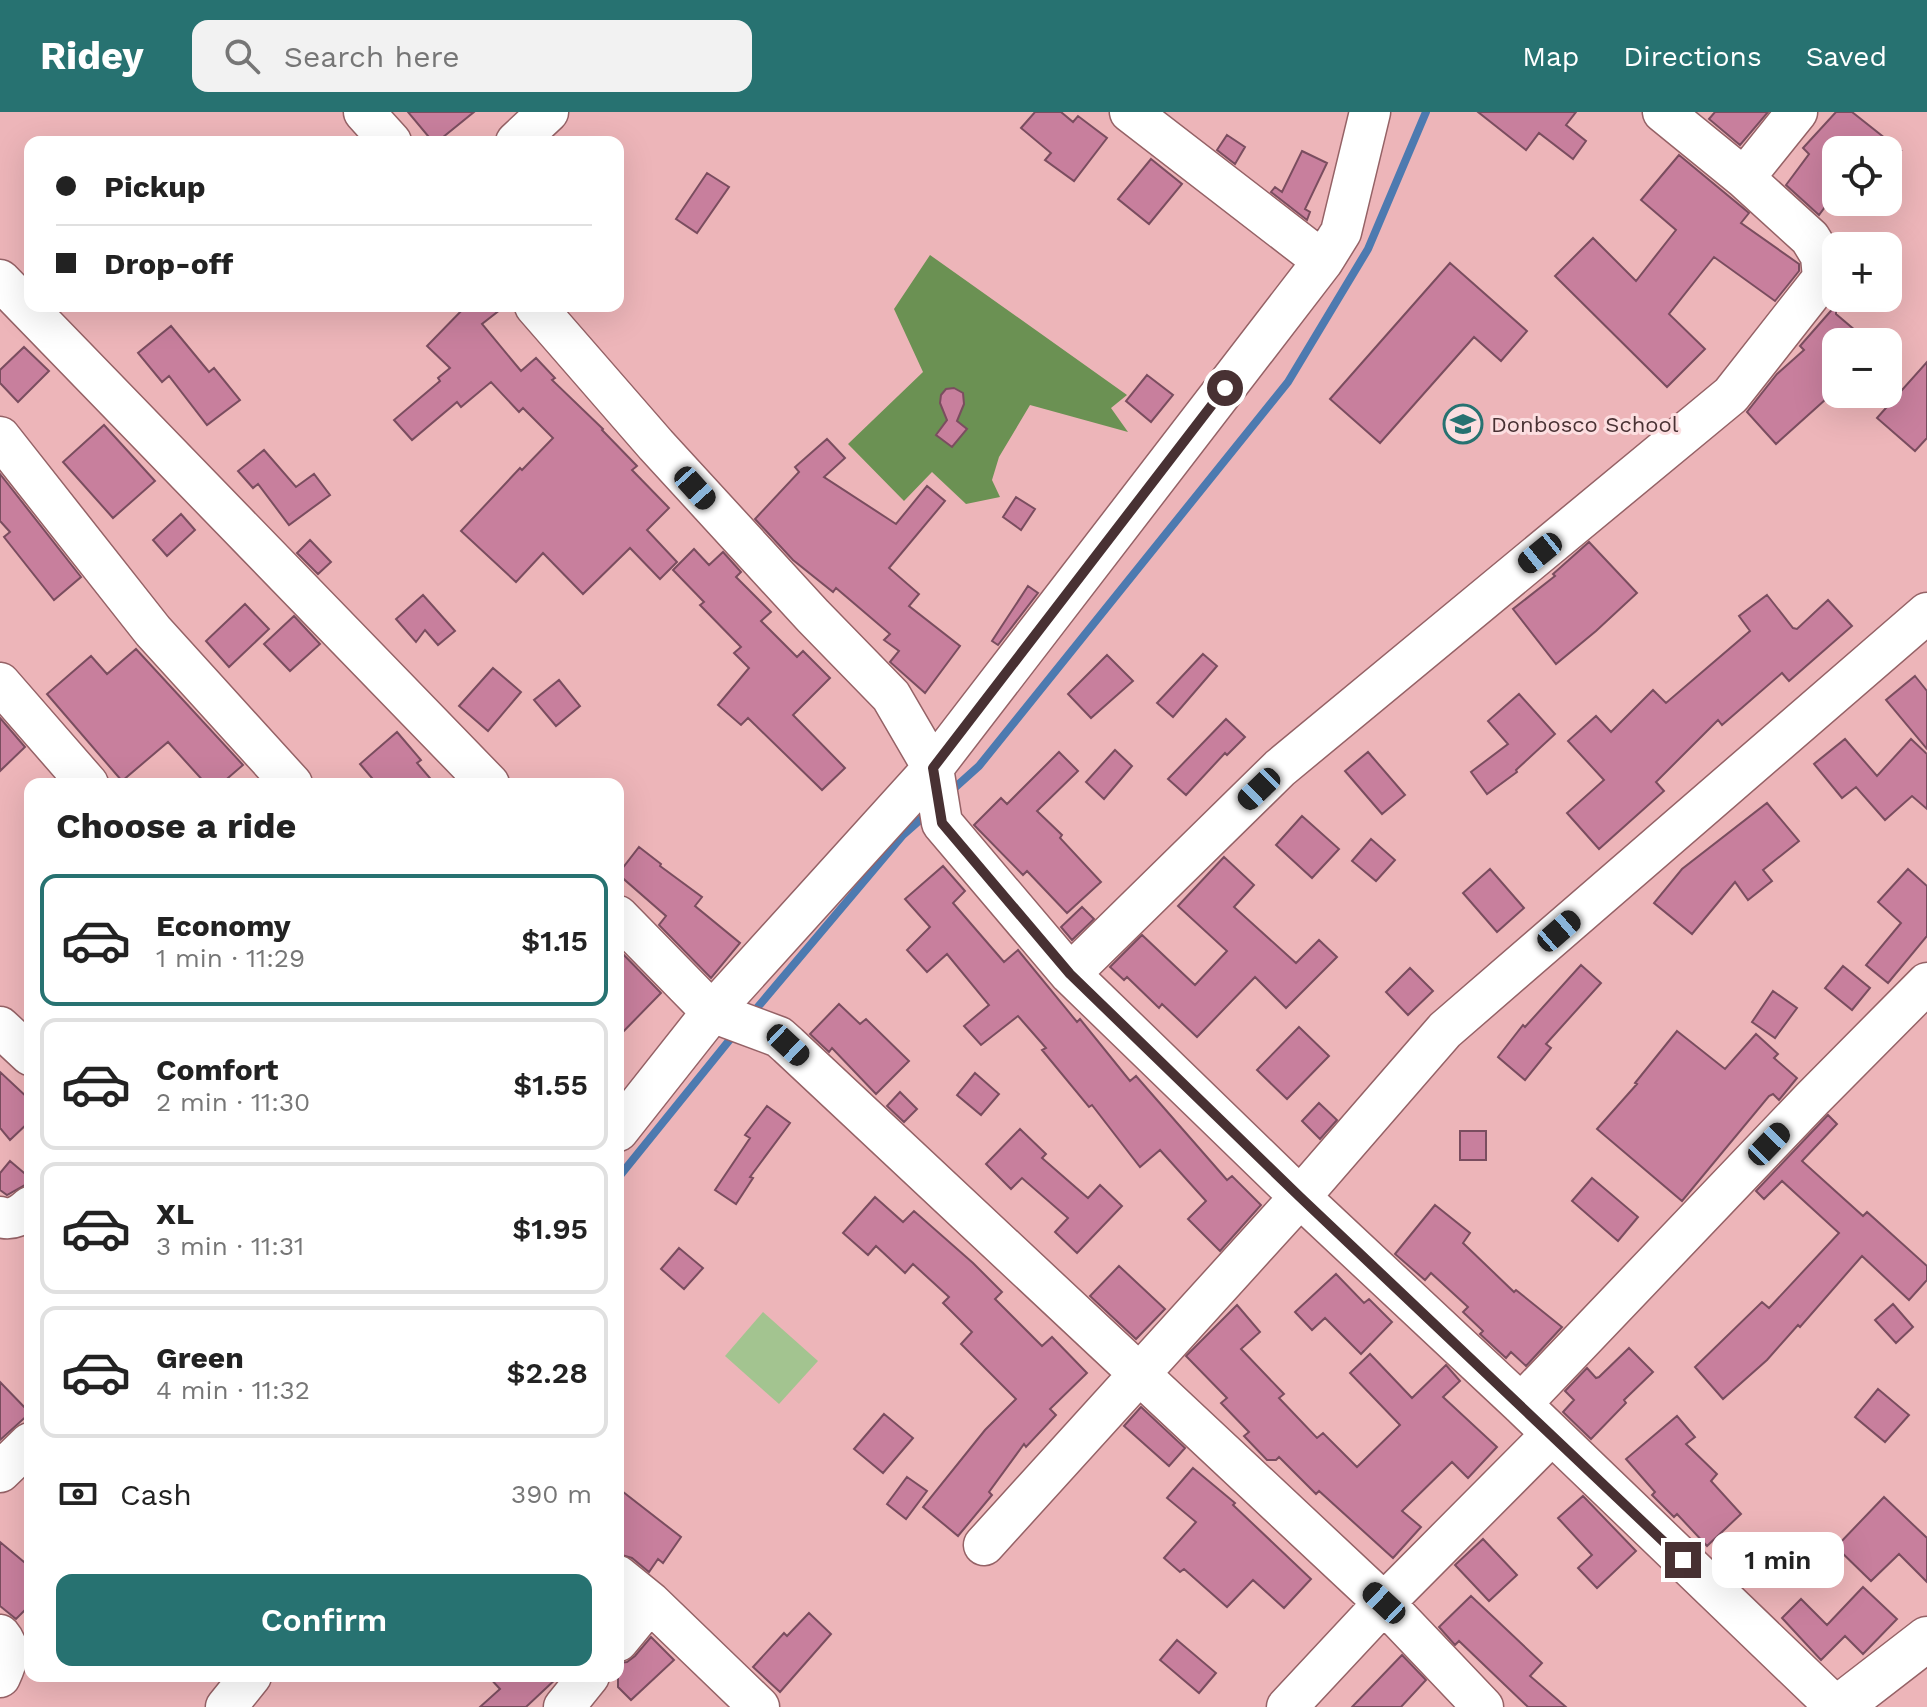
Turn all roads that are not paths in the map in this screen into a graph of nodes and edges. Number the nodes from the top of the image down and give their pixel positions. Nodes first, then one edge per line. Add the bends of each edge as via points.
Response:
1 (364, 112) edge
2 (548, 112) edge
3 (1130, 112) edge
4 (1370, 112) edge
5 (1663, 112) edge
6 (1797, 112) edge
7 (386, 136) edge
8 (522, 136) edge
9 (1744, 178) junction
10 (1323, 261) junction
11 (0, 280) edge
12 (24, 305) edge
13 (31, 312) edge
14 (540, 312) edge
15 (0, 437) edge
16 (1927, 613) edge
17 (0, 683) edge
18 (933, 768) junction
19 (83, 778) edge
20 (287, 778) edge
21 (483, 778) edge
22 (624, 922) edge
23 (1070, 974) junction
24 (1927, 983) edge
25 (712, 1012) junction
26 (0, 1027) edge
27 (24, 1049) edge
28 (624, 1116) edge
29 (1300, 1197) junction
30 (1139, 1372) junction
31 (1521, 1404) junction
32 (1552, 1434) junction
33 (24, 1449) edge
34 (0, 1472) edge
35 (984, 1545) dead end
36 (624, 1581) edge
37 (650, 1602) junction
38 (1384, 1603) junction
39 (624, 1634) edge
40 (0, 1635) edge
41 (1927, 1639) edge
42 (1927, 1660) edge
43 (0, 1677) edge
44 (246, 1682) edge
45 (584, 1682) edge
46 (226, 1707) edge
47 (564, 1707) edge
48 (759, 1707) edge
49 (1287, 1707) edge
50 (1483, 1707) edge
51 (1837, 1707) edge
52 (1865, 1707) edge

1 - 7 street
2 - 8 street
3 - 10 street
4 - 10 street via 1341,232
5 - 9 street
6 - 9 street
9 - 23 street via 1810,238 1821,256 1823,278 1731,395 1280,768
10 - 18 street
11 - 12 street
13 - 21 street
14 - 18 street via 656,445 891,696
15 - 20 street via 153,631
16 - 29 street via 1445,1030
17 - 19 street
18 - 23 street via 942,823
18 - 25 street
22 - 25 street
23 - 29 street
24 - 31 street
25 - 28 street
25 - 30 street via 779,1037
26 - 27 street
29 - 30 street
29 - 31 street
30 - 35 street
30 - 38 street
31 - 32 street
32 - 38 street
32 - 51 street
33 - 34 street
36 - 37 street
37 - 39 street
37 - 48 street
38 - 49 street
38 - 50 street
40 - 43 street via 9,1659
41 - 51 main road
42 - 52 main road
44 - 46 street
45 - 47 street

